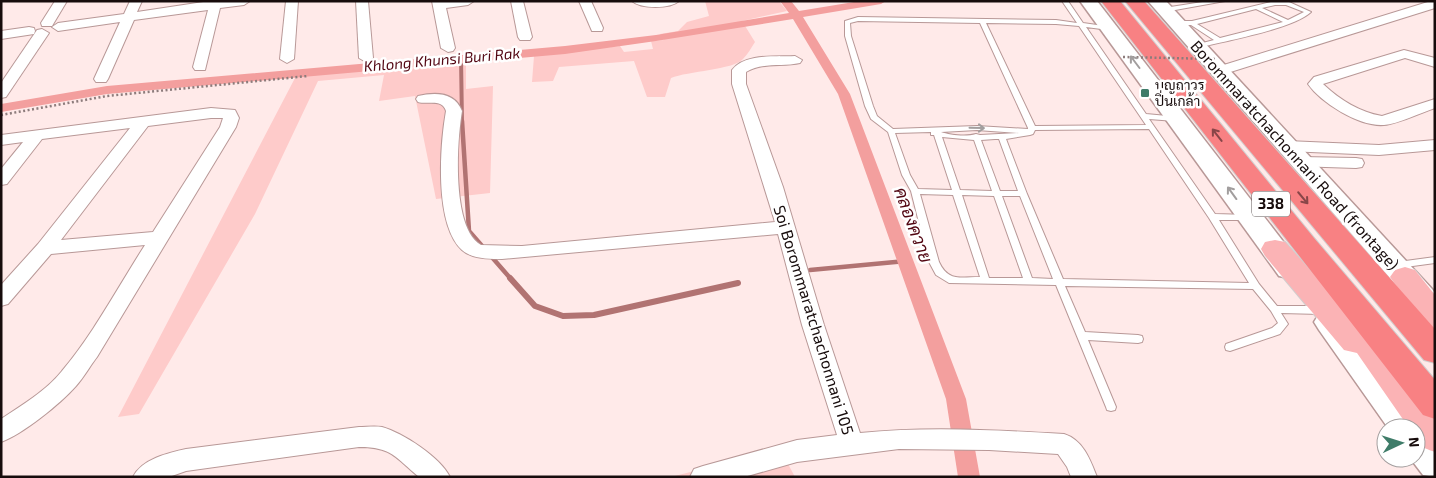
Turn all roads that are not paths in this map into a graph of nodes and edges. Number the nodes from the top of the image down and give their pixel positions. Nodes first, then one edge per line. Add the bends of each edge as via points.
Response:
1 (61, 1) edge
2 (136, 1) edge
3 (244, 1) edge
4 (292, 1) edge
5 (362, 1) edge
6 (468, 1) edge
7 (517, 1) edge
8 (585, 1) edge
9 (638, 1) edge
10 (673, 1) edge
11 (1065, 1) edge
12 (1110, 1) edge
13 (1134, 1) edge
14 (1187, 1) edge
15 (1222, 1) edge
16 (216, 3) edge
17 (438, 3) edge
18 (1431, 4) edge
19 (1193, 6) junction
20 (1256, 7) junction
21 (1085, 13) edge
22 (1172, 14) edge
23 (129, 17) junction
24 (982, 21) junction
25 (1288, 22) junction
26 (596, 28) dead end
27 (44, 29) junction
28 (1, 35) edge
29 (525, 37) dead end
30 (1219, 40) junction
31 (1196, 46) junction
32 (448, 48) dead end
33 (366, 58) dead end
34 (287, 59) dead end
35 (796, 60) dead end
36 (1435, 63) edge
37 (1217, 65) junction
38 (200, 67) dead end
39 (101, 79) dead end
40 (1, 94) edge
41 (423, 99) dead end
42 (1435, 103) edge
43 (1143, 116) junction
44 (1177, 119) junction
45 (144, 121) junction
46 (1150, 127) junction
47 (1031, 130) junction
48 (890, 132) junction
49 (935, 132) junction
50 (38, 134) junction
51 (976, 136) junction
52 (1002, 137) junction
53 (1, 140) edge
54 (1435, 145) edge
55 (1340, 150) junction
56 (1294, 154) junction
57 (1435, 155) edge
58 (1353, 163) junction
59 (1, 180) edge
60 (915, 191) junction
61 (958, 192) junction
62 (997, 193) junction
63 (1023, 194) junction
64 (1213, 217) junction
65 (1249, 217) junction
66 (786, 228) junction
67 (159, 238) junction
68 (1289, 247) junction
69 (45, 248) junction
70 (1349, 251) junction
71 (1435, 260) edge
72 (1400, 271) junction
73 (986, 281) junction
74 (1029, 282) junction
75 (1059, 283) junction
76 (1256, 286) junction
77 (1, 299) edge
78 (1274, 309) junction
79 (1435, 309) edge
80 (1320, 310) junction
81 (1435, 318) edge
82 (1435, 335) edge
83 (1081, 336) junction
84 (1138, 338) dead end
85 (1230, 347) dead end
86 (1435, 350) edge
87 (1111, 407) dead end
88 (1416, 418) edge
89 (1418, 418) edge
90 (1, 432) edge
91 (1426, 434) edge
92 (989, 440) joint
93 (852, 444) junction
94 (1435, 464) edge
95 (146, 477) edge
96 (436, 477) edge
97 (703, 477) edge
98 (1084, 477) edge

1 - 27 street
2 - 23 street
3 - 16 street
4 - 34 street
5 - 33 street
6 - 17 street
7 - 29 street
8 - 26 street
9 - 10 street via 648,4
11 - 21 lane
68 -> 12 highway, 338
13 -> 70 highway, 338
14 - 19 lane
15 - 19 lane
16 - 23 street
16 - 38 street
17 - 32 street
18 - 37 street
19 - 22 lane
20 - 22 lane
20 - 25 lane
20 - 25 lane via 1287,3 1308,12
21 - 24 lane
21 - 43 lane
44 -> 21 main road, 338 via 1109,28
22 - 30 lane
22 - 31 main road, Borommaratchachonnani Road (frontage)
23 - 27 street
23 - 39 street
24 - 47 lane
24 - 48 lane via 847,22 848,36 869,106 874,117
25 - 30 lane
27 - 28 street
27 - 40 street
30 - 31 lane
31 - 37 main road, Borommaratchachonnani Road (frontage)
35 - 66 street, Soi Borommaratchachonnani 105 via 758,63 739,70 739,84
36 - 42 street via 1404,54 1319,80 1315,84 1345,108 1376,120 1383,121
37 - 56 main road, Borommaratchachonnani Road (frontage)
41 - 66 street via 444,99 452,105 449,166 453,203 460,234 469,246 488,251 522,252
43 - 44 lane
43 - 46 lane
65 -> 44 main road, 338
45 - 50 street
45 - 67 street via 210,112 230,113 231,118
45 - 69 street
46 - 47 lane
46 - 64 lane
49 -> 47 lane
47 - 52 lane via 1020,136
48 - 49 lane
48 - 60 lane
49 - 51 lane
49 - 61 lane
50 - 53 street
50 - 59 street
51 - 52 lane
51 - 62 lane
52 - 63 lane
54 - 55 street
55 - 56 street
55 - 58 street
56 - 58 street
56 - 72 main road, Borommaratchachonnani Road (frontage)
57 - 58 street
60 - 61 lane
60 - 73 lane via 939,273 949,280
61 - 62 lane
61 - 73 lane
62 - 63 lane
62 - 74 lane
63 - 75 lane
64 - 65 lane
64 - 76 lane
65 - 68 main road, 338
66 - 93 street, Soi Borommaratchachonnani 105 via 813,325
67 - 69 street
67 - 90 street via 69,379 41,404
68 - 80 main road, 338
68 - 89 main road, 338 via 1332,295
69 - 77 street
70 - 82 main road, 338
70 - 86 highway, 338
71 - 72 lane
72 - 79 main road, Borommaratchachonnani Road (frontage)
72 - 81 main road
73 - 74 lane
74 - 75 lane
75 - 76 lane
75 - 83 lane
76 - 78 lane
78 - 80 lane
78 - 85 lane via 1283,324 1281,327
80 - 88 main road, 338
83 - 84 lane
83 - 87 lane
91 - 94 main road, 338
92 - 93 street, Soi Borommaratchachonnani 105 via 899,439
92 - 98 street, Soi Borommaratchachonnani 105 via 1064,444 1078,460
93 - 97 street via 797,451
95 - 96 street via 169,464 186,460 380,437 399,446

